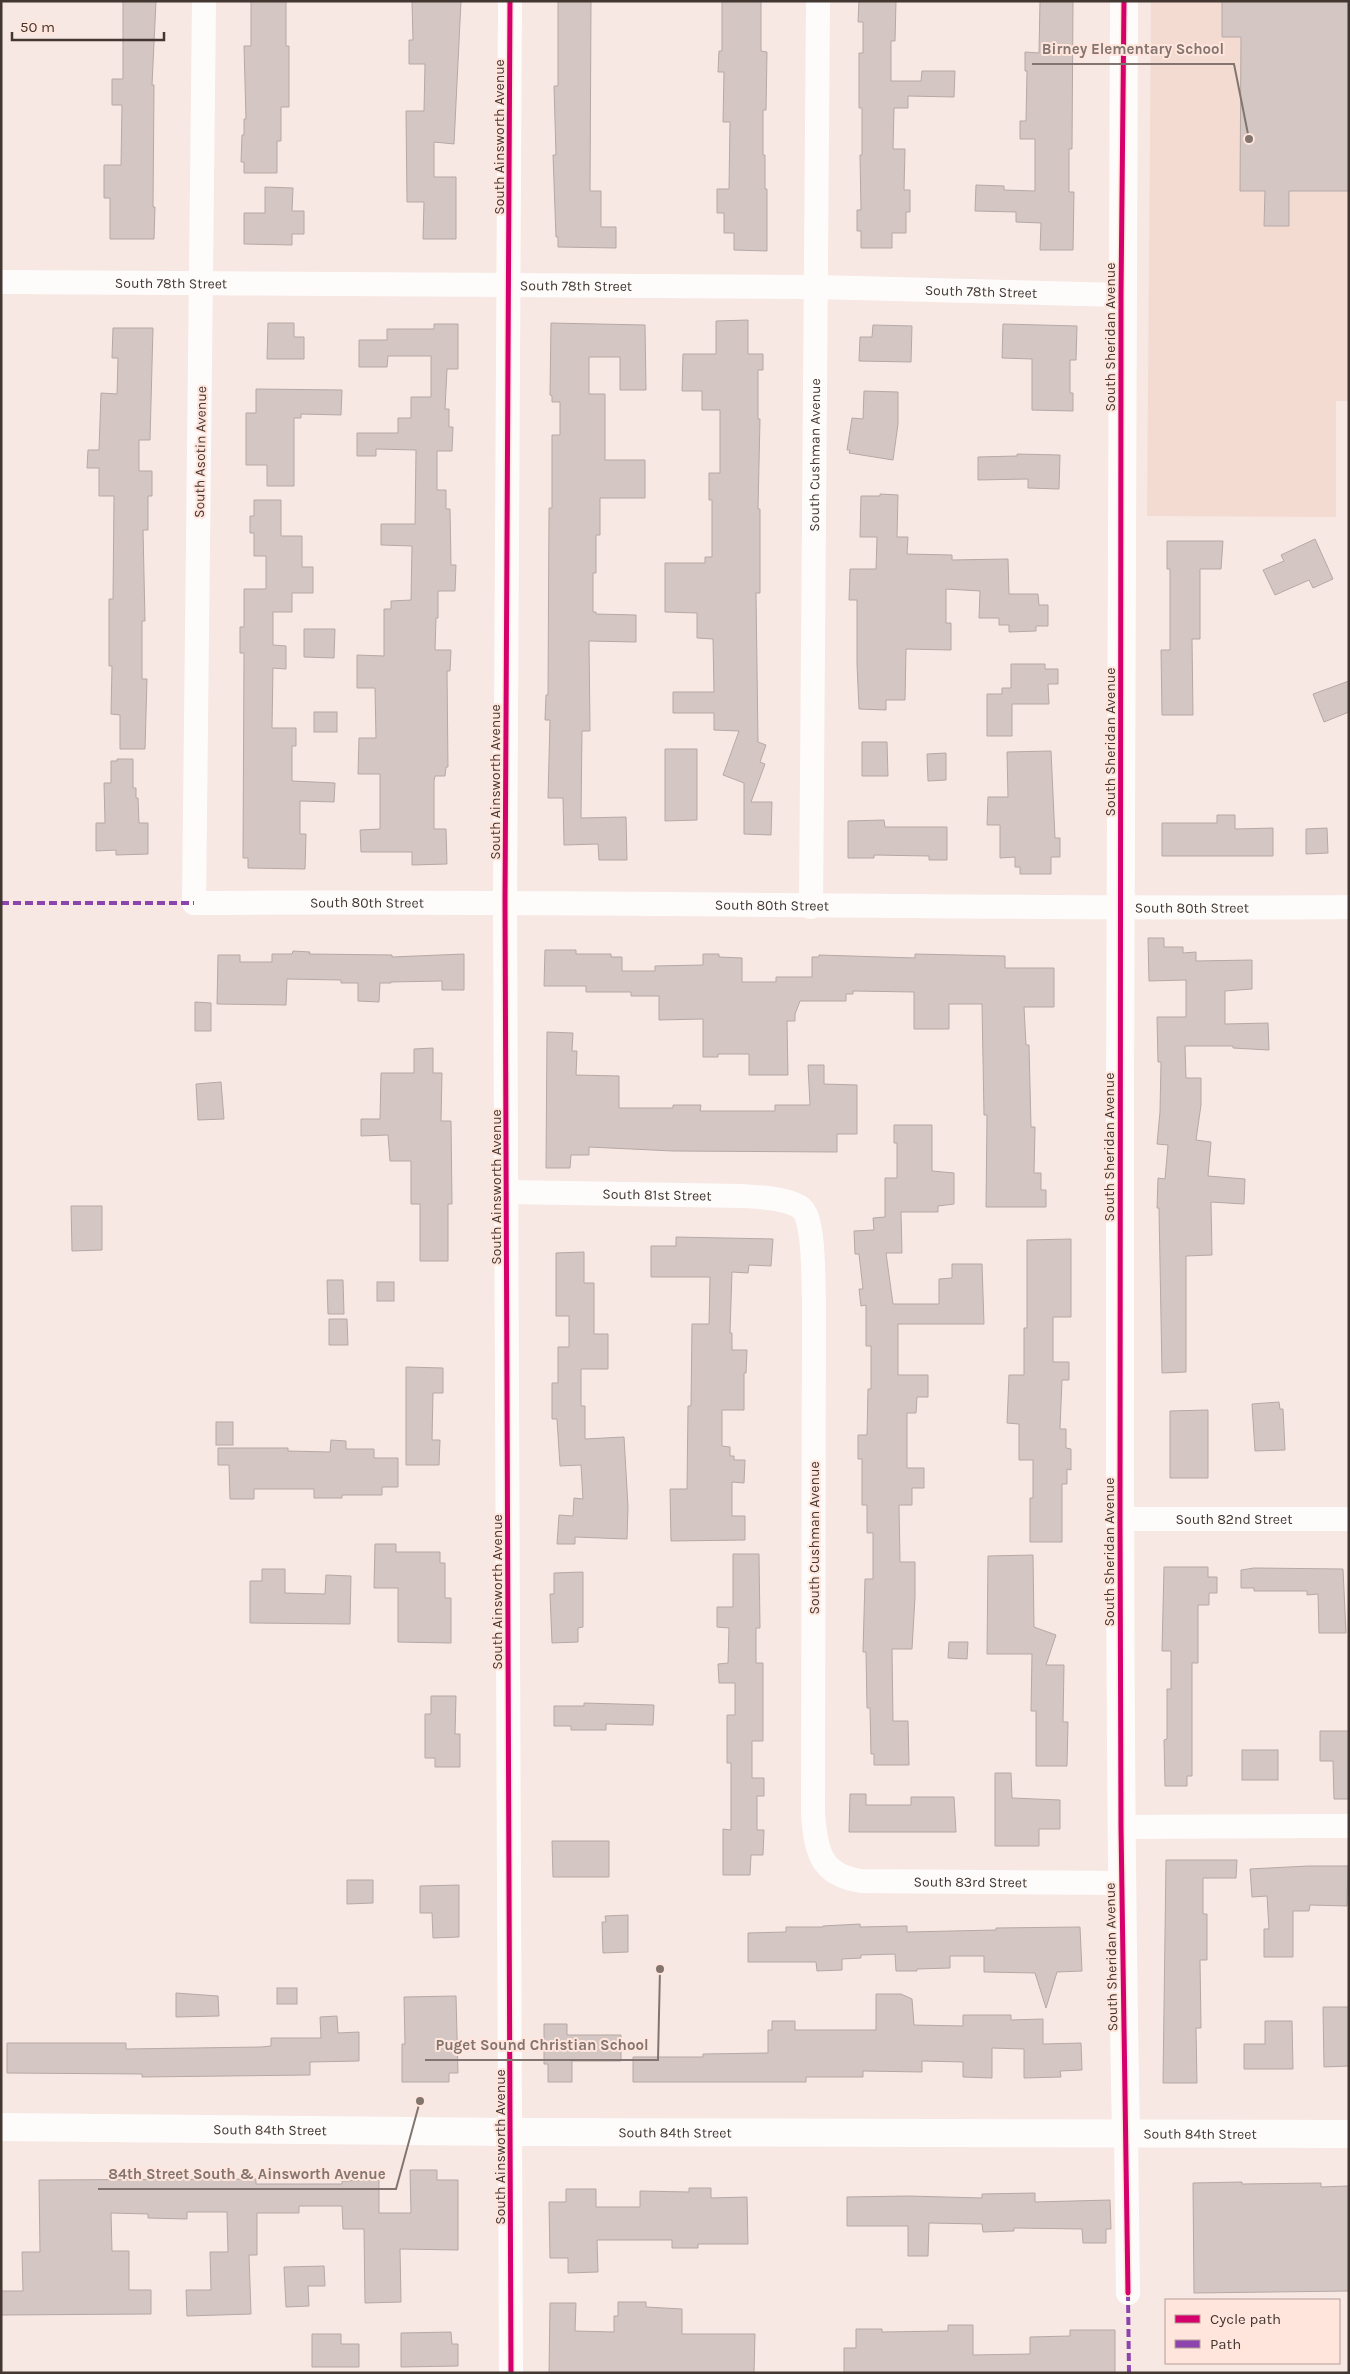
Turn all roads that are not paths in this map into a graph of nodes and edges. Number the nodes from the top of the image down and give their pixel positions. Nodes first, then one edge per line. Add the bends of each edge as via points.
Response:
1 (204, 1) edge
2 (510, 1) edge
3 (818, 1) edge
4 (1124, 1) edge
5 (1, 282) edge
6 (202, 284) junction
7 (510, 285) junction
8 (817, 286) junction
9 (1121, 295) junction
10 (505, 902) junction
11 (194, 903) joint
12 (811, 907) junction
13 (1349, 908) edge
14 (1120, 909) junction
15 (507, 1192) junction
16 (804, 1211) joint
17 (1349, 1519) edge
18 (1120, 1520) junction
19 (1349, 1826) edge
20 (1121, 1827) junction
21 (825, 1864) joint
22 (1121, 1883) junction
23 (1, 2127) edge
24 (511, 2132) junction
25 (1126, 2134) junction
26 (1349, 2134) edge
27 (1128, 2293) dead end
28 (511, 2373) edge

1 - 6 street, South Asotin Avenue
2 - 7 street, South Ainsworth Avenue
3 - 8 street, South Cushman Avenue
4 - 9 street, South Sheridan Avenue
5 - 6 street, South 78th Street
6 - 7 street, South 78th Street
6 - 11 street, South Asotin Avenue
7 - 8 street, South 78th Street
7 - 10 street, South Ainsworth Avenue
8 - 9 street, South 78th Street
8 - 12 street, South Cushman Avenue
9 - 14 street, South Sheridan Avenue
10 - 11 street, South 80th Street
10 - 12 street, South 80th Street
10 - 15 street, South Ainsworth Avenue
12 - 14 street, South 80th Street
13 - 14 street, South 80th Street
14 - 18 street, South Sheridan Avenue
15 - 16 street, South 81st Street via 742,1196 786,1202 800,1206
15 - 24 street, South Ainsworth Avenue
16 - 21 street, South Cushman Avenue via 811,1240 814,1301 813,1814 815,1838
17 - 18 street, South 82nd Street
18 - 20 street, South Sheridan Avenue
19 - 20 street
20 - 22 street, South Sheridan Avenue
21 - 22 street, South 83rd Street via 843,1877 875,1882
22 - 25 street, South Sheridan Avenue
23 - 24 street, South 84th Street
24 - 25 street, South 84th Street
24 - 28 street, South Ainsworth Avenue
25 - 26 street, South 84th Street
25 - 27 street, South Sheridan Avenue

